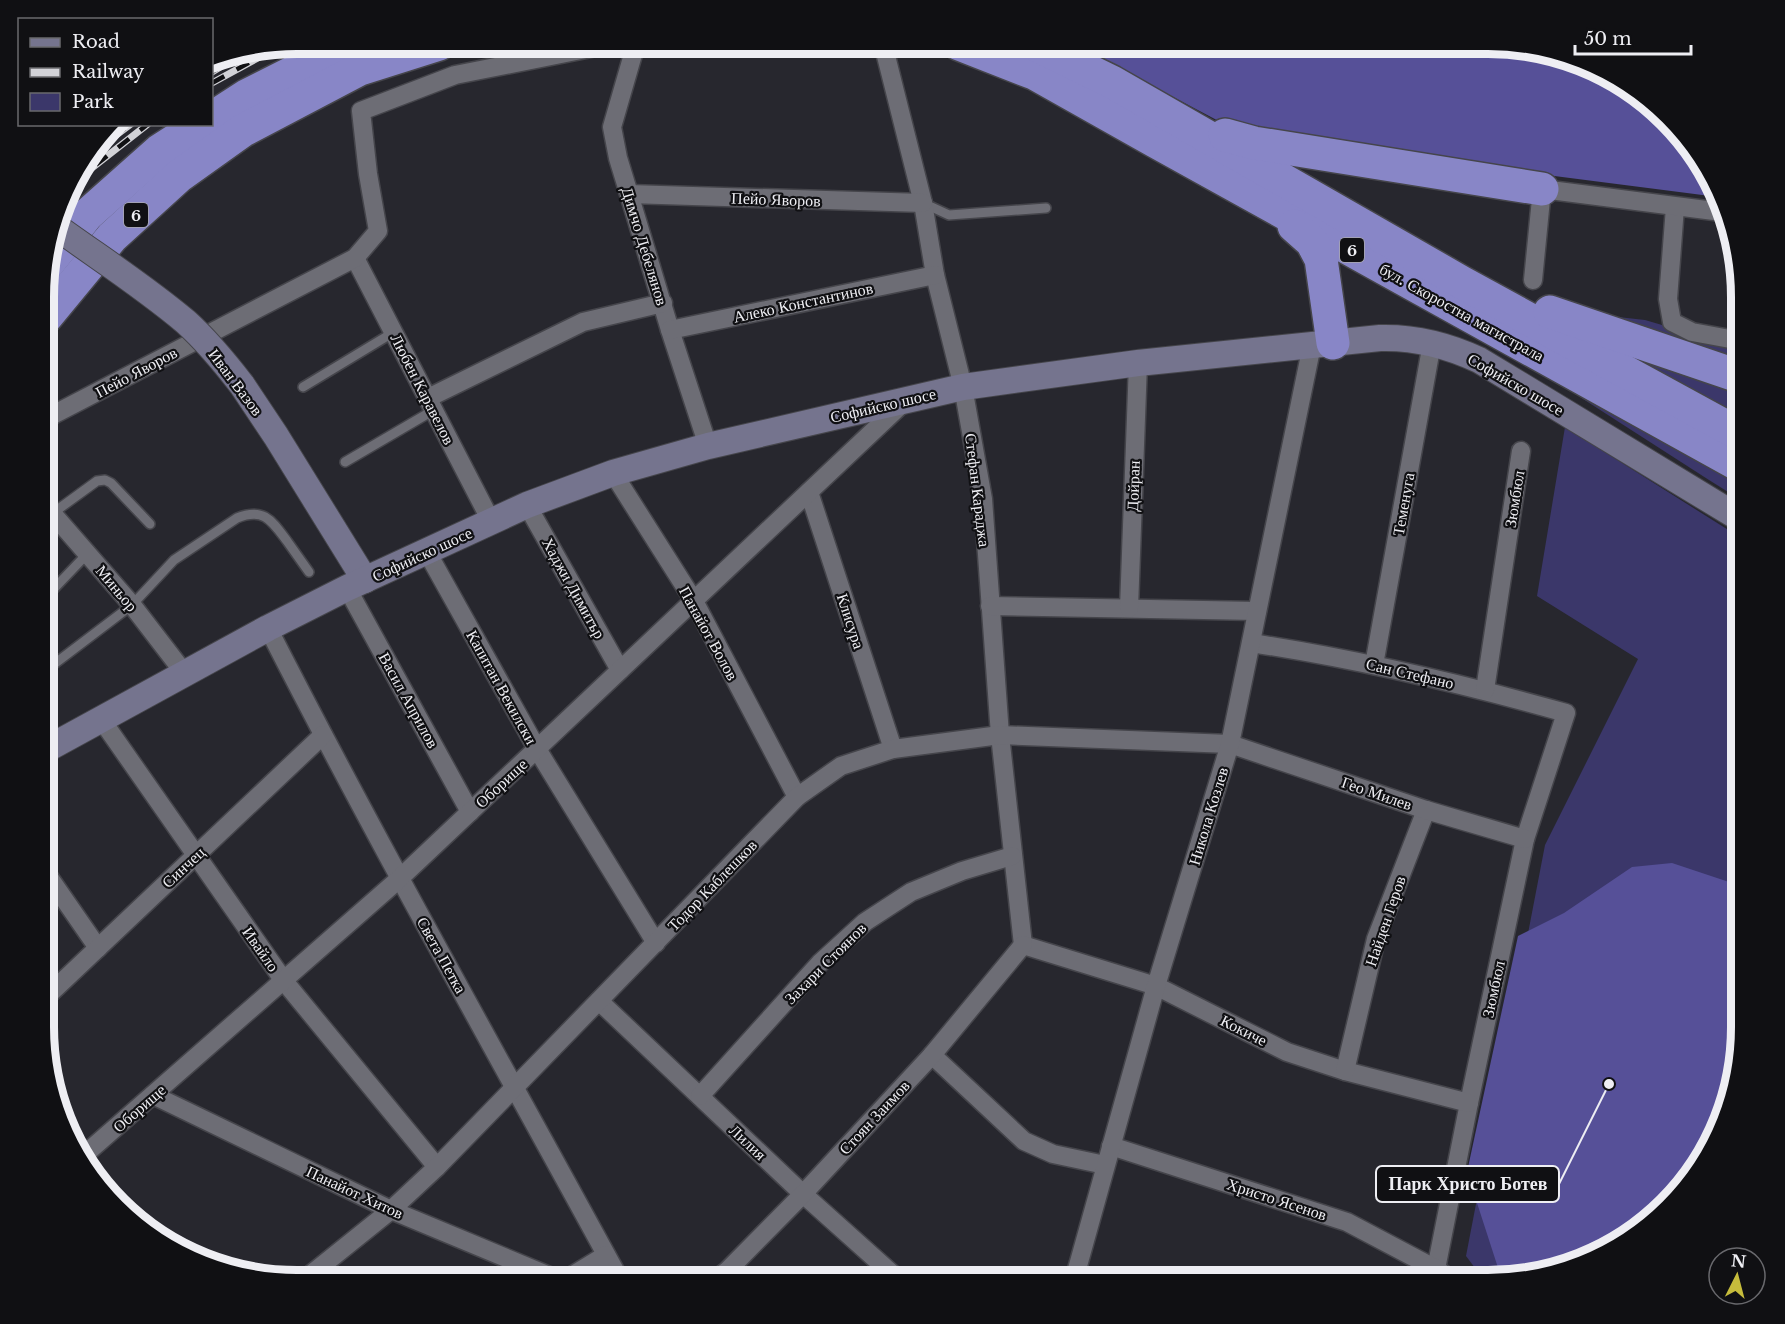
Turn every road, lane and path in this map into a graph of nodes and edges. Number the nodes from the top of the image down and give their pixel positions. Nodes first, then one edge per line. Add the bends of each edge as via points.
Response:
1 (329, 54) edge
2 (407, 54) edge
3 (561, 54) edge
4 (633, 54) edge
5 (885, 54) edge
6 (985, 54) edge
7 (1055, 54) edge
8 (213, 117) edge
9 (1182, 121) junction
10 (198, 126) edge
11 (1542, 189) junction
12 (1249, 193) junction
13 (629, 194) junction
14 (922, 203) junction
15 (1675, 207) junction
16 (1046, 208) dead end
17 (1715, 211) edge
18 (63, 231) edge
19 (59, 250) edge
20 (355, 258) junction
21 (935, 275) junction
22 (1533, 280) dead end
23 (1461, 282) junction
24 (663, 303) junction
25 (54, 307) edge
26 (670, 330) junction
27 (394, 332) junction
28 (1731, 339) edge
29 (1432, 343) junction
30 (1322, 344) junction
31 (1138, 363) junction
32 (1731, 373) edge
33 (303, 387) dead end
34 (963, 387) junction
35 (908, 399) junction
36 (431, 404) junction
37 (54, 414) edge
38 (1731, 430) edge
39 (708, 446) junction
40 (1521, 451) dead end
41 (1731, 460) edge
42 (345, 462) dead end
43 (613, 473) junction
44 (808, 492) junction
45 (527, 505) junction
46 (54, 506) edge
47 (1731, 513) edge
48 (54, 515) edge
49 (491, 521) junction
50 (150, 524) dead end
51 (427, 552) junction
52 (88, 553) junction
53 (309, 572) dead end
54 (356, 584) junction
55 (54, 589) edge
56 (694, 601) junction
57 (132, 605) junction
58 (990, 606) junction
59 (1129, 608) junction
60 (1257, 611) junction
61 (268, 628) junction
62 (1251, 643) junction
63 (54, 664) edge
64 (1374, 665) junction
65 (620, 670) junction
66 (185, 674) junction
67 (1485, 690) junction
68 (1566, 714) joint
69 (101, 719) junction
70 (323, 735) junction
71 (1000, 735) junction
72 (1230, 744) junction
73 (54, 745) edge
74 (537, 749) junction
75 (894, 749) junction
76 (797, 797) junction
77 (1426, 810) junction
78 (470, 812) junction
79 (1526, 839) junction
80 (195, 856) junction
81 (1012, 856) junction
82 (399, 879) junction
83 (54, 884) edge
84 (656, 942) junction
85 (1023, 945) junction
86 (98, 948) junction
87 (284, 981) junction
88 (1156, 986) junction
89 (54, 990) edge
90 (599, 1001) junction
91 (932, 1055) junction
92 (1345, 1071) junction
93 (515, 1086) junction
94 (153, 1095) junction
95 (700, 1096) junction
96 (1469, 1103) junction
97 (1111, 1146) junction
98 (89, 1151) edge
99 (1105, 1165) junction
100 (437, 1167) junction
101 (803, 1194) junction
102 (392, 1210) junction
103 (606, 1255) junction
104 (317, 1270) edge
105 (535, 1270) edge
106 (581, 1270) edge
107 (614, 1270) edge
108 (728, 1270) edge
109 (888, 1270) edge
110 (1077, 1270) edge
111 (1424, 1270) edge
112 (1433, 1270) edge

1 - 8 highway
2 - 25 highway, 6 via 360,69 233,137 179,176 112,237
3 - 20 street via 456,75 361,111 378,231
4 - 13 street, Димчо Дебелянов via 612,127
5 - 14 street, Стефан Караджа
6 - 12 highway, бул. Скоростна магистрала / 6 via 1036,74
7 - 9 highway, бул. Скоростна магистрала / 6
9 - 11 highway via 1254,143
9 - 23 highway, бул. Скоростна магистрала / 6
10 - 19 highway, 6 via 159,151 87,215
11 - 15 street
11 - 22 street
12 - 30 highway via 1305,234 1318,250 1324,271
12 - 41 highway, бул. Скоростна магистрала / 6
13 - 14 street, Пейо Яворов
13 - 24 street, Димчо Дебелянов
14 - 16 lane via 949,215
14 - 21 street, Стефан Караджа
15 - 17 street
15 - 28 street via 1668,298 1672,322 1692,332
18 - 54 main road, Иван Вазов, bridge via 161,302 209,345 276,436
20 - 27 street, Любен Каравелов
20 - 37 street, Пейо Яворов
21 - 26 street, Алеко Константинов
21 - 34 street, Стефан Караджа
23 - 32 highway
23 - 38 highway, бул. Скоростна магистрала / 6
24 - 26 street, Димчо Дебелянов
24 - 36 street via 583,322
26 - 39 street, Димчо Дебелянов
27 - 33 lane
27 - 36 street, Любен Каравелов
29 - 30 main road, Софийско шосе via 1396,338
29 - 47 main road, Софийско шосе via 1479,360
29 - 64 street, Теменуга
30 - 31 main road, Софийско шосе
30 - 60 street, Никола Козлев
31 - 34 main road, Софийско шосе
31 - 59 street, Дойран
34 - 35 main road, Софийско шосе
34 - 58 street, Стефан Караджа via 983,499
35 - 39 main road, Софийско шосе
35 - 44 street, Оборище
36 - 42 lane
36 - 49 street, Любен Каравелов
39 - 43 main road, Софийско шосе
40 - 67 street, Зюмбюл
43 - 45 main road, Софийско шосе
43 - 56 street, Панайот Волов
44 - 56 street, Оборище
44 - 75 street, Клисура
45 - 49 main road, Софийско шосе
45 - 65 street, Хаджи Димитър
46 - 50 lane via 105,480
48 - 52 street, Миньор
49 - 51 main road, Софийско шосе
51 - 54 main road, Софийско шосе
51 - 74 street, Капитан Векилски
52 - 55 lane
52 - 57 street, Миньор
53 - 57 lane via 272,519 248,514 174,560
54 - 61 main road, Софийско шосе
54 - 78 street, Васил Априлов
56 - 65 street, Оборище
56 - 76 street, Панайот Волов
57 - 63 lane
57 - 66 street, Миньор
58 - 59 street
58 - 71 street, Стефан Караджа
59 - 60 street
60 - 62 street, Никола Козлев
61 - 66 main road, Софийско шосе
61 - 70 street, Света Петка
62 - 64 street, Сан Стефано
62 - 72 street, Никола Козлев
64 - 67 street, Сан Стефано
65 - 74 street, Оборище
66 - 69 main road, Софийско шосе
67 - 68 street, Сан Стефано
68 - 79 street, Зюмбюл
69 - 73 main road, Софийско шосе
69 - 80 street, Ивайло
70 - 80 street, Синчец
70 - 82 street, Света Петка
71 - 72 street, Тодор Каблешков
71 - 75 street, Тодор Каблешков
71 - 81 street, Стефан Караджа
72 - 77 street, Гео Милев
72 - 88 street, Никола Козлев
74 - 78 street, Оборище
74 - 84 street, Капитан Векилски
75 - 76 street, Тодор Каблешков via 841,766
76 - 84 street, Тодор Каблешков
77 - 79 street, Гео Милев
77 - 92 street, Найден Геров via 1376,939
78 - 82 street, Оборище
79 - 96 street, Зюмбюл
80 - 86 street, Синчец
80 - 87 street, Ивайло
81 - 85 street, Стефан Караджа
81 - 95 street, Захари Стоянов via 911,892 865,922 820,963
82 - 87 street, Оборище
82 - 93 street, Света Петка
83 - 86 street
84 - 90 street, Тодор Каблешков
85 - 88 street, Кокиче
85 - 91 street, Стоян Заимов
86 - 89 street, Синчец
87 - 94 street, Оборище
87 - 100 street, Ивайло
88 - 92 street, Кокиче via 1287,1052
88 - 97 street, Никола Козлев
90 - 93 street, Тодор Каблешков
90 - 95 street, Лилия
91 - 99 street via 1024,1141 1053,1154
91 - 101 street, Стоян Заимов
92 - 96 street, Кокиче
93 - 100 street, Тодор Каблешков
93 - 103 street, Света Петка
94 - 98 street, Оборище
94 - 102 street, Панайот Хитов
95 - 101 street, Лилия
96 - 112 street, Зюмбюл
97 - 99 street, Никола Козлев
97 - 111 street, Христо Ясенов via 1347,1221
99 - 110 street, Никола Козлев
100 - 102 street, Тодор Каблешков
101 - 108 street, Стоян Заимов
101 - 109 street, Лилия
102 - 104 street, Тодор Каблешков
102 - 105 street, Панайот Хитов
103 - 106 street
103 - 107 street, Света Петка

